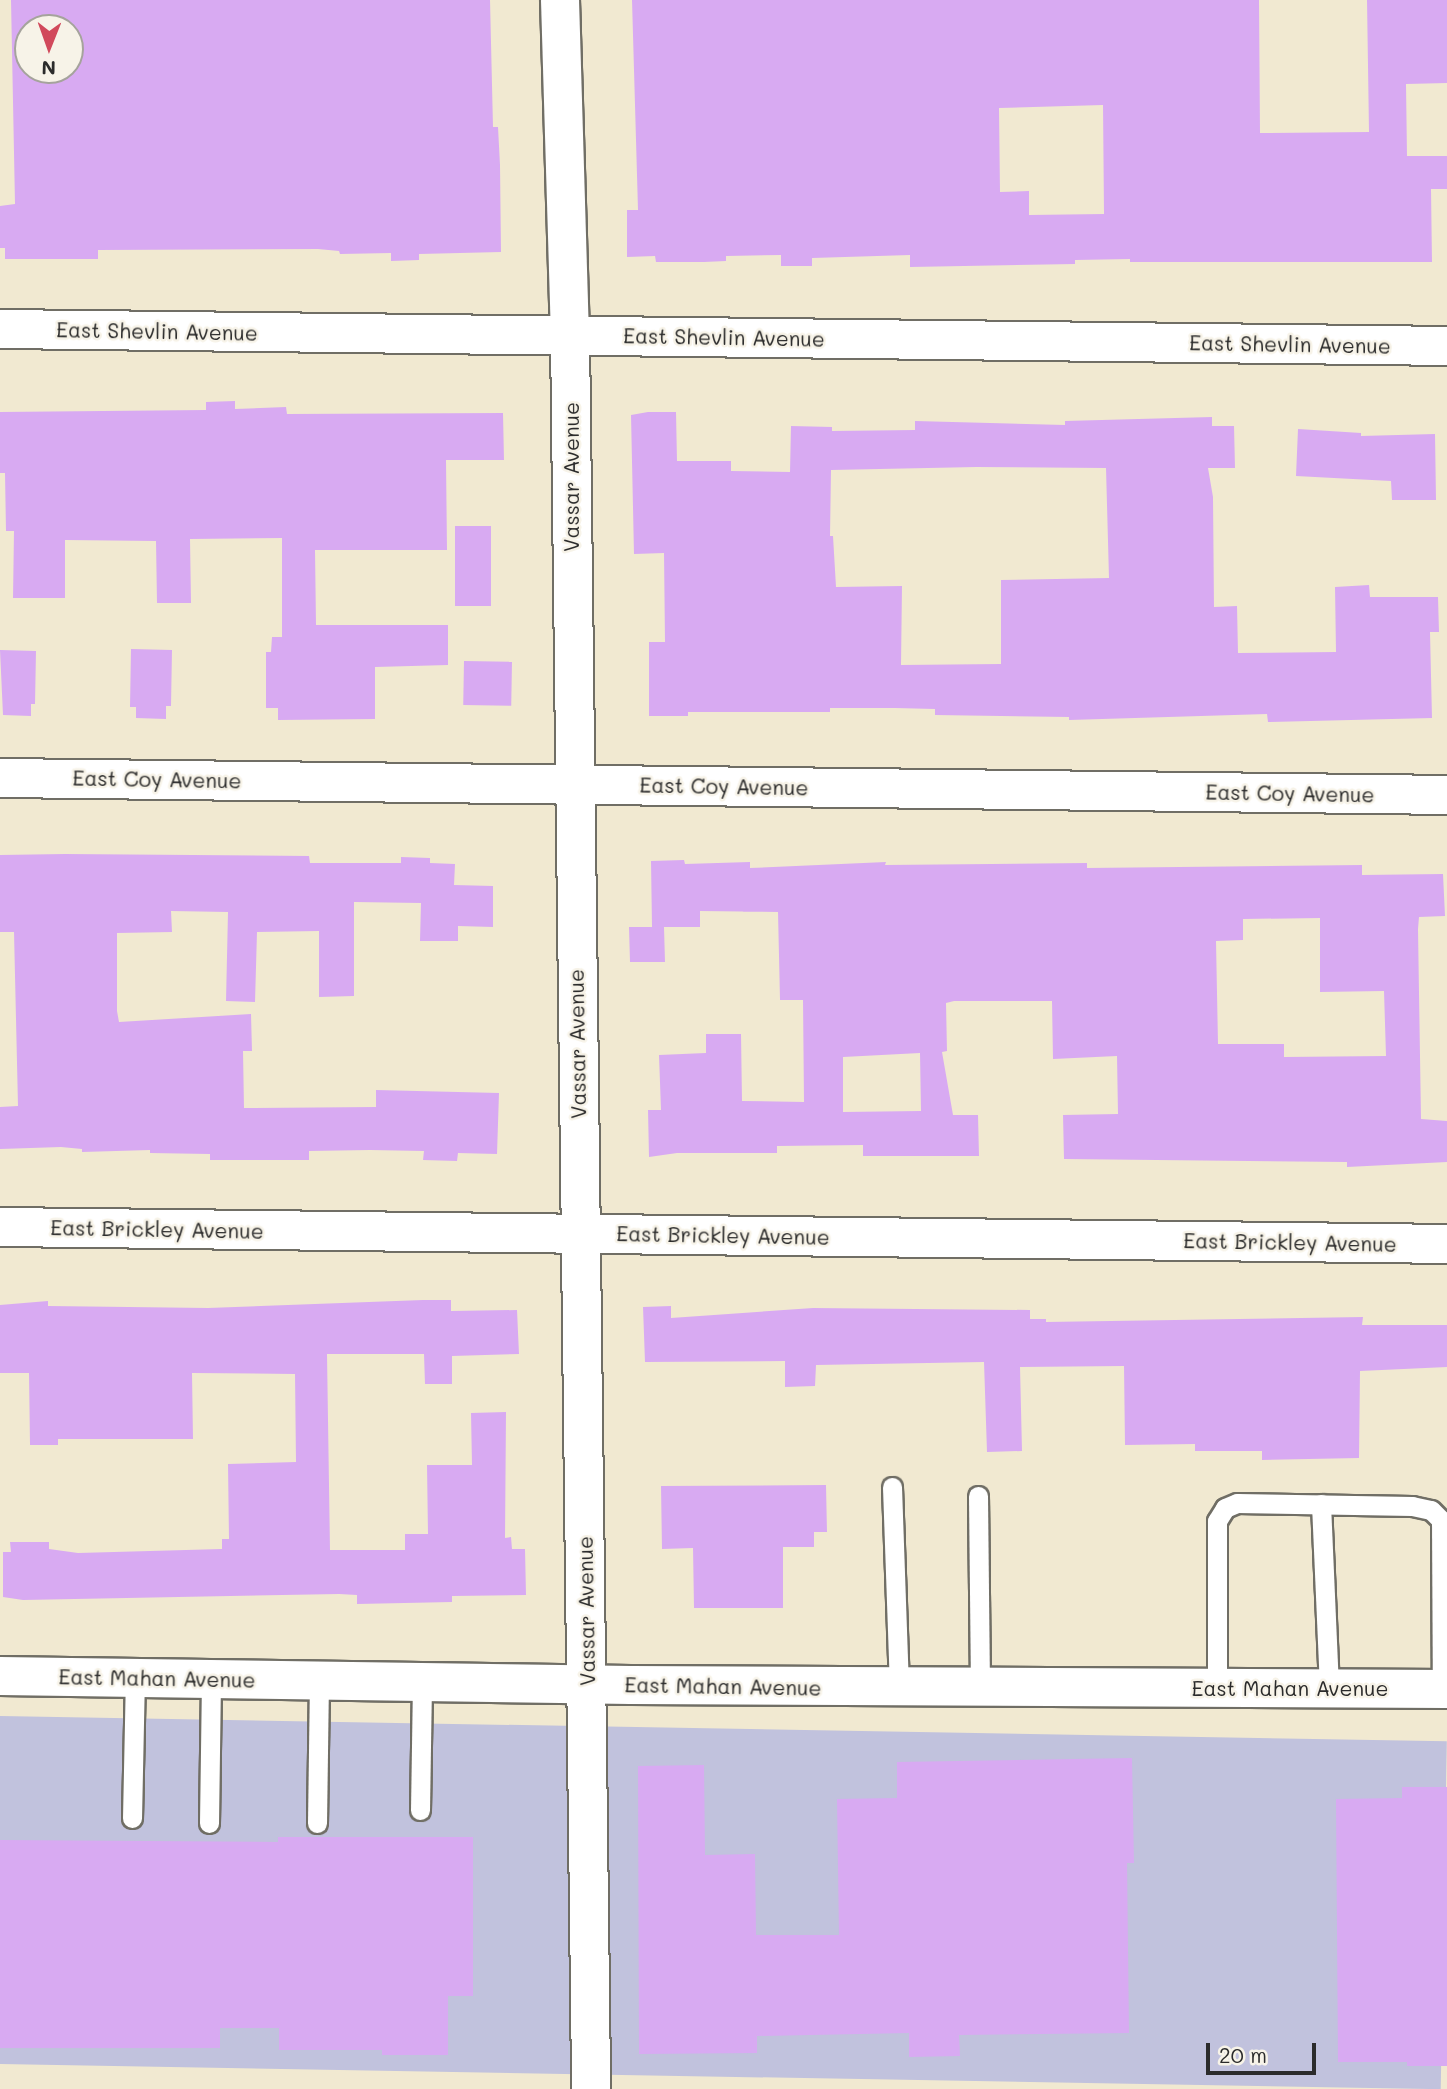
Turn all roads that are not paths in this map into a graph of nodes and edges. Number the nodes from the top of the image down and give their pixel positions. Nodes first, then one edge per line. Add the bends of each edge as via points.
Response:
1 (560, 0) edge
2 (0, 329) edge
3 (570, 335) junction
4 (1447, 346) edge
5 (0, 778) edge
6 (574, 784) junction
7 (1447, 794) edge
8 (0, 1227) edge
9 (580, 1233) junction
10 (1447, 1244) edge
11 (892, 1487) dead end
12 (978, 1496) dead end
13 (1321, 1504) junction
14 (0, 1676) edge
15 (135, 1677) junction
16 (211, 1678) junction
17 (319, 1681) junction
18 (422, 1681) junction
19 (587, 1684) junction
20 (899, 1687) junction
21 (981, 1688) junction
22 (1217, 1688) junction
23 (1329, 1689) junction
24 (1445, 1689) edge
25 (420, 1810) dead end
26 (132, 1818) dead end
27 (317, 1823) dead end
28 (209, 1824) dead end
29 (591, 2089) edge

1 - 3 street, Vassar Avenue
2 - 3 street, East Shevlin Avenue
3 - 4 street, East Shevlin Avenue
3 - 6 street, Vassar Avenue
5 - 6 street, East Coy Avenue
6 - 7 street, East Coy Avenue
6 - 9 street, Vassar Avenue
8 - 9 street, East Brickley Avenue
9 - 10 street, East Brickley Avenue
9 - 19 street, Vassar Avenue
11 - 20 lane
12 - 21 lane
13 - 22 lane via 1237,1503 1225,1508 1217,1521
13 - 23 lane
13 - 24 lane via 1412,1506 1432,1510 1441,1520
14 - 15 street, East Mahan Avenue
15 - 16 street, East Mahan Avenue
15 - 26 lane
16 - 17 street, East Mahan Avenue
16 - 28 lane
17 - 18 street, East Mahan Avenue
17 - 27 lane
18 - 19 street, East Mahan Avenue
18 - 25 lane
19 - 20 street, East Mahan Avenue
19 - 29 street, Vassar Avenue
20 - 21 street, East Mahan Avenue
21 - 22 street, East Mahan Avenue
22 - 23 street, East Mahan Avenue
23 - 24 street, East Mahan Avenue

